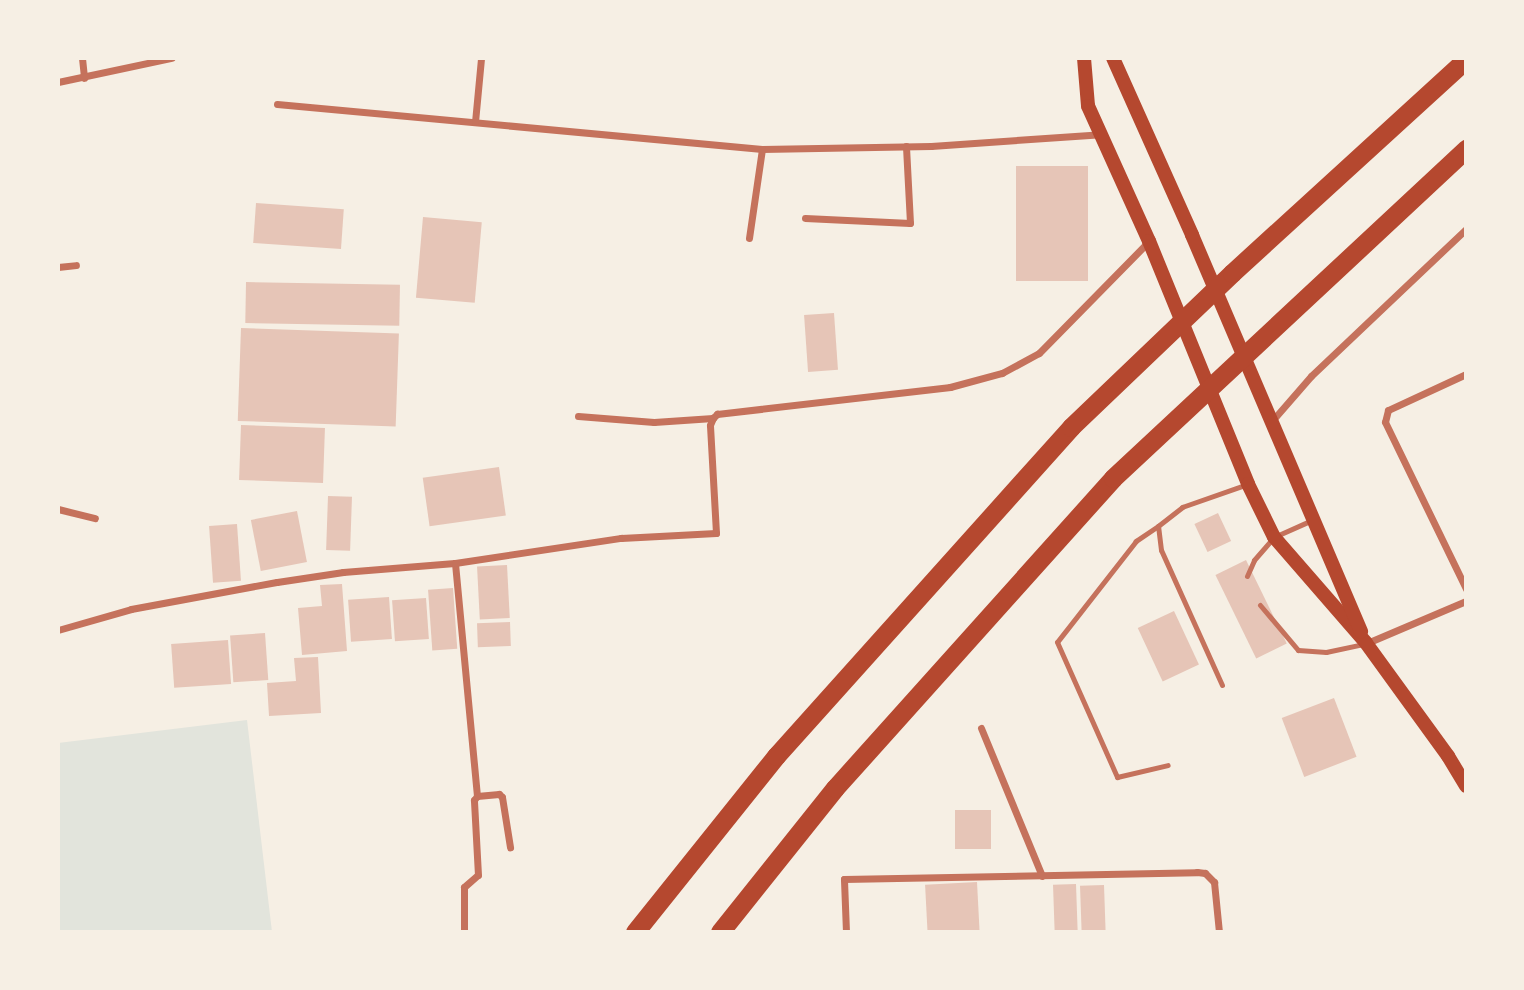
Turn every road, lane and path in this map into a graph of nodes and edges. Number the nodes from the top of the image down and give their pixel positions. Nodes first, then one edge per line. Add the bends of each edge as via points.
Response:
1 (82, 58) edge
2 (171, 58) edge
3 (481, 58) edge
4 (1084, 58) edge
5 (1113, 58) edge
6 (1466, 59) edge
7 (84, 78) junction
8 (58, 82) edge
9 (277, 104) dead end
10 (475, 122) junction
11 (1101, 134) junction
12 (906, 146) junction
13 (762, 149) junction
14 (1466, 149) edge
15 (805, 218) dead end
16 (1466, 229) edge
17 (749, 238) dead end
18 (1149, 241) junction
19 (76, 265) dead end
20 (58, 267) edge
21 (1466, 374) edge
22 (578, 416) dead end
23 (713, 418) junction
24 (1271, 423) junction
25 (1248, 484) junction
26 (58, 509) edge
27 (94, 518) dead end
28 (1314, 520) junction
29 (1158, 526) junction
30 (1274, 537) junction
31 (455, 563) junction
32 (1247, 576) dead end
33 (1466, 589) edge
34 (1466, 601) edge
35 (1259, 605) dead end
36 (58, 629) edge
37 (1366, 643) junction
38 (1222, 685) dead end
39 (981, 728) dead end
40 (1168, 765) dead end
41 (1466, 786) edge
42 (477, 796) junction
43 (510, 847) dead end
44 (1042, 876) junction
45 (464, 932) edge
46 (635, 932) edge
47 (720, 932) edge
48 (846, 932) edge
49 (1219, 932) edge

1 - 7 street
2 - 7 street
3 - 10 street
4 - 11 main road via 1088,106
5 - 24 main road
6 - 46 highway via 1071,427 776,756
7 - 8 street
9 - 10 street
10 - 13 street
11 - 12 street
11 - 18 main road
12 - 13 street
12 - 15 street via 910,223
13 - 17 street
14 - 47 highway via 1113,478 835,788
16 - 24 street via 1311,376
18 - 23 street via 1039,353 1002,373 950,387
18 - 25 main road
19 - 20 street
21 - 33 street via 1388,410 1385,422
22 - 23 street via 654,422
23 - 31 street via 716,533 621,538
24 - 28 main road
25 - 29 lane via 1182,507
25 - 30 main road
26 - 27 street
28 - 30 lane
28 - 37 main road
29 - 38 lane via 1161,550
29 - 40 lane via 1136,541 1057,642 1117,777
30 - 32 lane
30 - 37 main road
31 - 36 street via 277,582 131,609
31 - 42 street
34 - 37 street
35 - 37 lane via 1298,650 1326,652
37 - 41 main road
39 - 44 street
42 - 43 street via 502,797
42 - 45 street via 478,875 464,887
44 - 48 street via 844,879
44 - 49 street via 1205,873 1216,890

